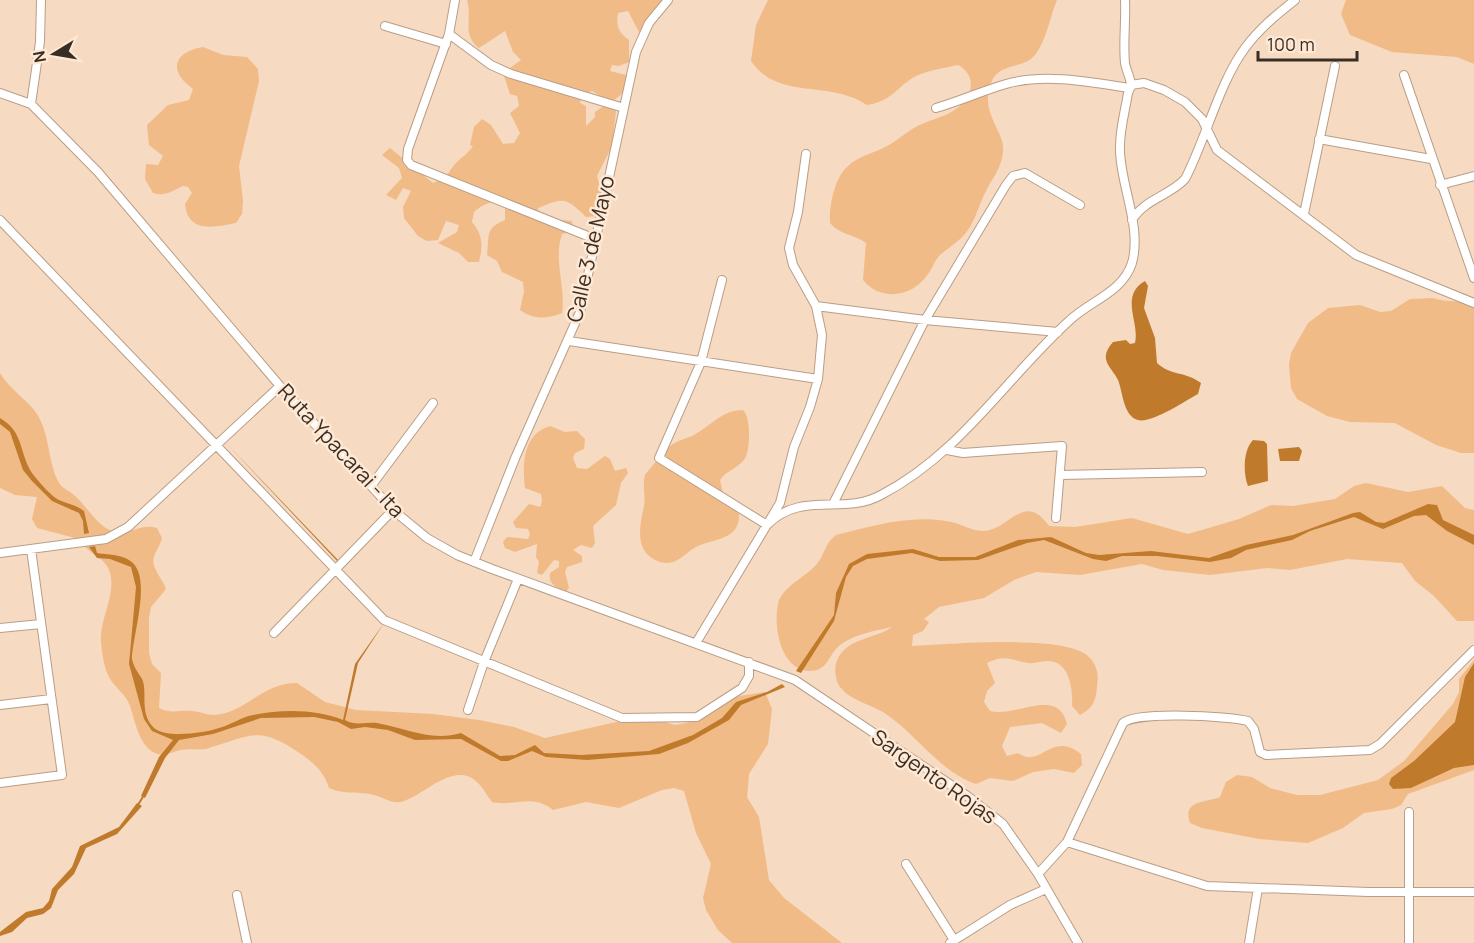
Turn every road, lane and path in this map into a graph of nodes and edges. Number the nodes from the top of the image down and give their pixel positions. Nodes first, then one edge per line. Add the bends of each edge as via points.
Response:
1 (42, 0) edge
2 (456, 0) edge
3 (668, 0) edge
4 (1125, 0) edge
5 (1295, 0) edge
6 (385, 26) dead end
7 (449, 34) junction
8 (446, 44) junction
9 (1335, 66) dead end
10 (1404, 75) dead end
11 (1130, 86) junction
12 (0, 93) edge
13 (31, 104) junction
14 (624, 108) junction
15 (936, 108) dead end
16 (1208, 129) junction
17 (1319, 139) junction
18 (806, 154) dead end
19 (1431, 159) junction
20 (1474, 176) edge
21 (1440, 185) junction
22 (1080, 206) dead end
23 (1304, 214) junction
24 (0, 220) edge
25 (1132, 220) junction
26 (595, 238) junction
27 (1474, 278) edge
28 (722, 280) dead end
29 (1474, 303) edge
30 (816, 306) junction
31 (925, 320) junction
32 (1058, 332) junction
33 (569, 341) junction
34 (701, 362) junction
35 (818, 379) junction
36 (280, 386) junction
37 (433, 403) dead end
38 (217, 446) junction
39 (947, 450) junction
40 (1202, 472) dead end
41 (1060, 475) junction
42 (371, 486) junction
43 (833, 504) junction
44 (393, 510) junction
45 (1056, 518) dead end
46 (767, 525) junction
47 (31, 549) junction
48 (0, 553) edge
49 (474, 562) junction
50 (340, 567) junction
51 (518, 579) junction
52 (41, 624) junction
53 (0, 628) edge
54 (274, 633) dead end
55 (696, 643) junction
56 (1474, 650) edge
57 (484, 662) junction
58 (749, 662) junction
59 (779, 672) joint
60 (51, 699) junction
61 (0, 705) edge
62 (468, 710) dead end
63 (0, 783) edge
64 (1409, 812) dead end
65 (1067, 842) junction
66 (906, 864) dead end
67 (1038, 874) junction
68 (1258, 888) junction
69 (1047, 889) junction
70 (1409, 891) junction
71 (1474, 892) edge
72 (237, 895) dead end
73 (952, 942) edge
74 (247, 943) edge
75 (1078, 943) edge
76 (1249, 943) edge
77 (1409, 943) edge

1 - 13 street
2 - 7 street
3 - 14 street, Calle 3 de Mayo via 642,37
4 - 11 street via 1124,56
5 - 16 street via 1261,28 1244,49
6 - 8 street
7 - 8 street
7 - 14 street via 491,65 511,74
8 - 26 street via 406,160
9 - 17 street
10 - 19 street
11 - 15 street via 1028,80 1004,84
11 - 16 street via 1144,83 1176,96
11 - 25 street via 1120,149
12 - 13 street, Ruta Ypacarai - Ita
13 - 36 street, Ruta Ypacarai - Ita via 98,172
14 - 26 street, Calle 3 de Mayo
16 - 23 street via 1217,150
16 - 25 street via 1185,179 1139,210
17 - 19 street
17 - 23 street
18 - 30 street via 789,248 793,265
19 - 21 street
20 - 21 street
21 - 27 street
22 - 31 street via 1025,173 1013,176
23 - 29 street via 1362,258
24 - 38 street
25 - 32 street via 1129,271 1112,290
26 - 33 street, Calle 3 de Mayo via 580,312
28 - 34 street
30 - 31 street
30 - 35 street via 822,335
31 - 32 street
31 - 43 street
32 - 39 street
33 - 34 street
33 - 49 street, Calle 3 de Mayo via 516,456
34 - 35 street
34 - 46 street via 659,458
35 - 46 street via 796,440 780,503
36 - 38 street
36 - 42 street, Ruta Ypacarai - Ita
37 - 42 street
38 - 47 street via 128,527 106,539
38 - 50 street
39 - 41 street via 963,453 1062,446
39 - 43 street via 882,495
40 - 41 street
41 - 45 street
42 - 44 street, Ruta Ypacarai - Ita
43 - 46 street via 790,508
44 - 49 street, Ruta Ypacarai - Ita via 427,538
44 - 50 street
46 - 55 street
47 - 48 street
47 - 52 street
49 - 51 street, Ruta Ypacarai - Ita
50 - 54 street
50 - 57 street via 386,621
51 - 55 street, Ruta Ypacarai - Ita
51 - 57 street
52 - 53 street
52 - 60 street
55 - 58 street, Ruta Ypacarai - Ita
56 - 65 street via 1370,750 1266,755 1260,752 1248,721 1129,717
57 - 58 street via 622,717 637,719 697,717 742,688
57 - 62 street
58 - 59 street, Ruta Ypacarai - Ita
59 - 67 street, Sargento Rojas via 983,807 1003,824
60 - 61 street
60 - 63 street via 62,775
64 - 70 street
65 - 67 street
65 - 68 street via 1207,886
66 - 73 street
67 - 69 street, Sargento Rojas
68 - 70 street
68 - 76 street
69 - 73 street via 1010,906
69 - 75 street, Sargento Rojas
70 - 71 street
70 - 77 street
72 - 74 street

